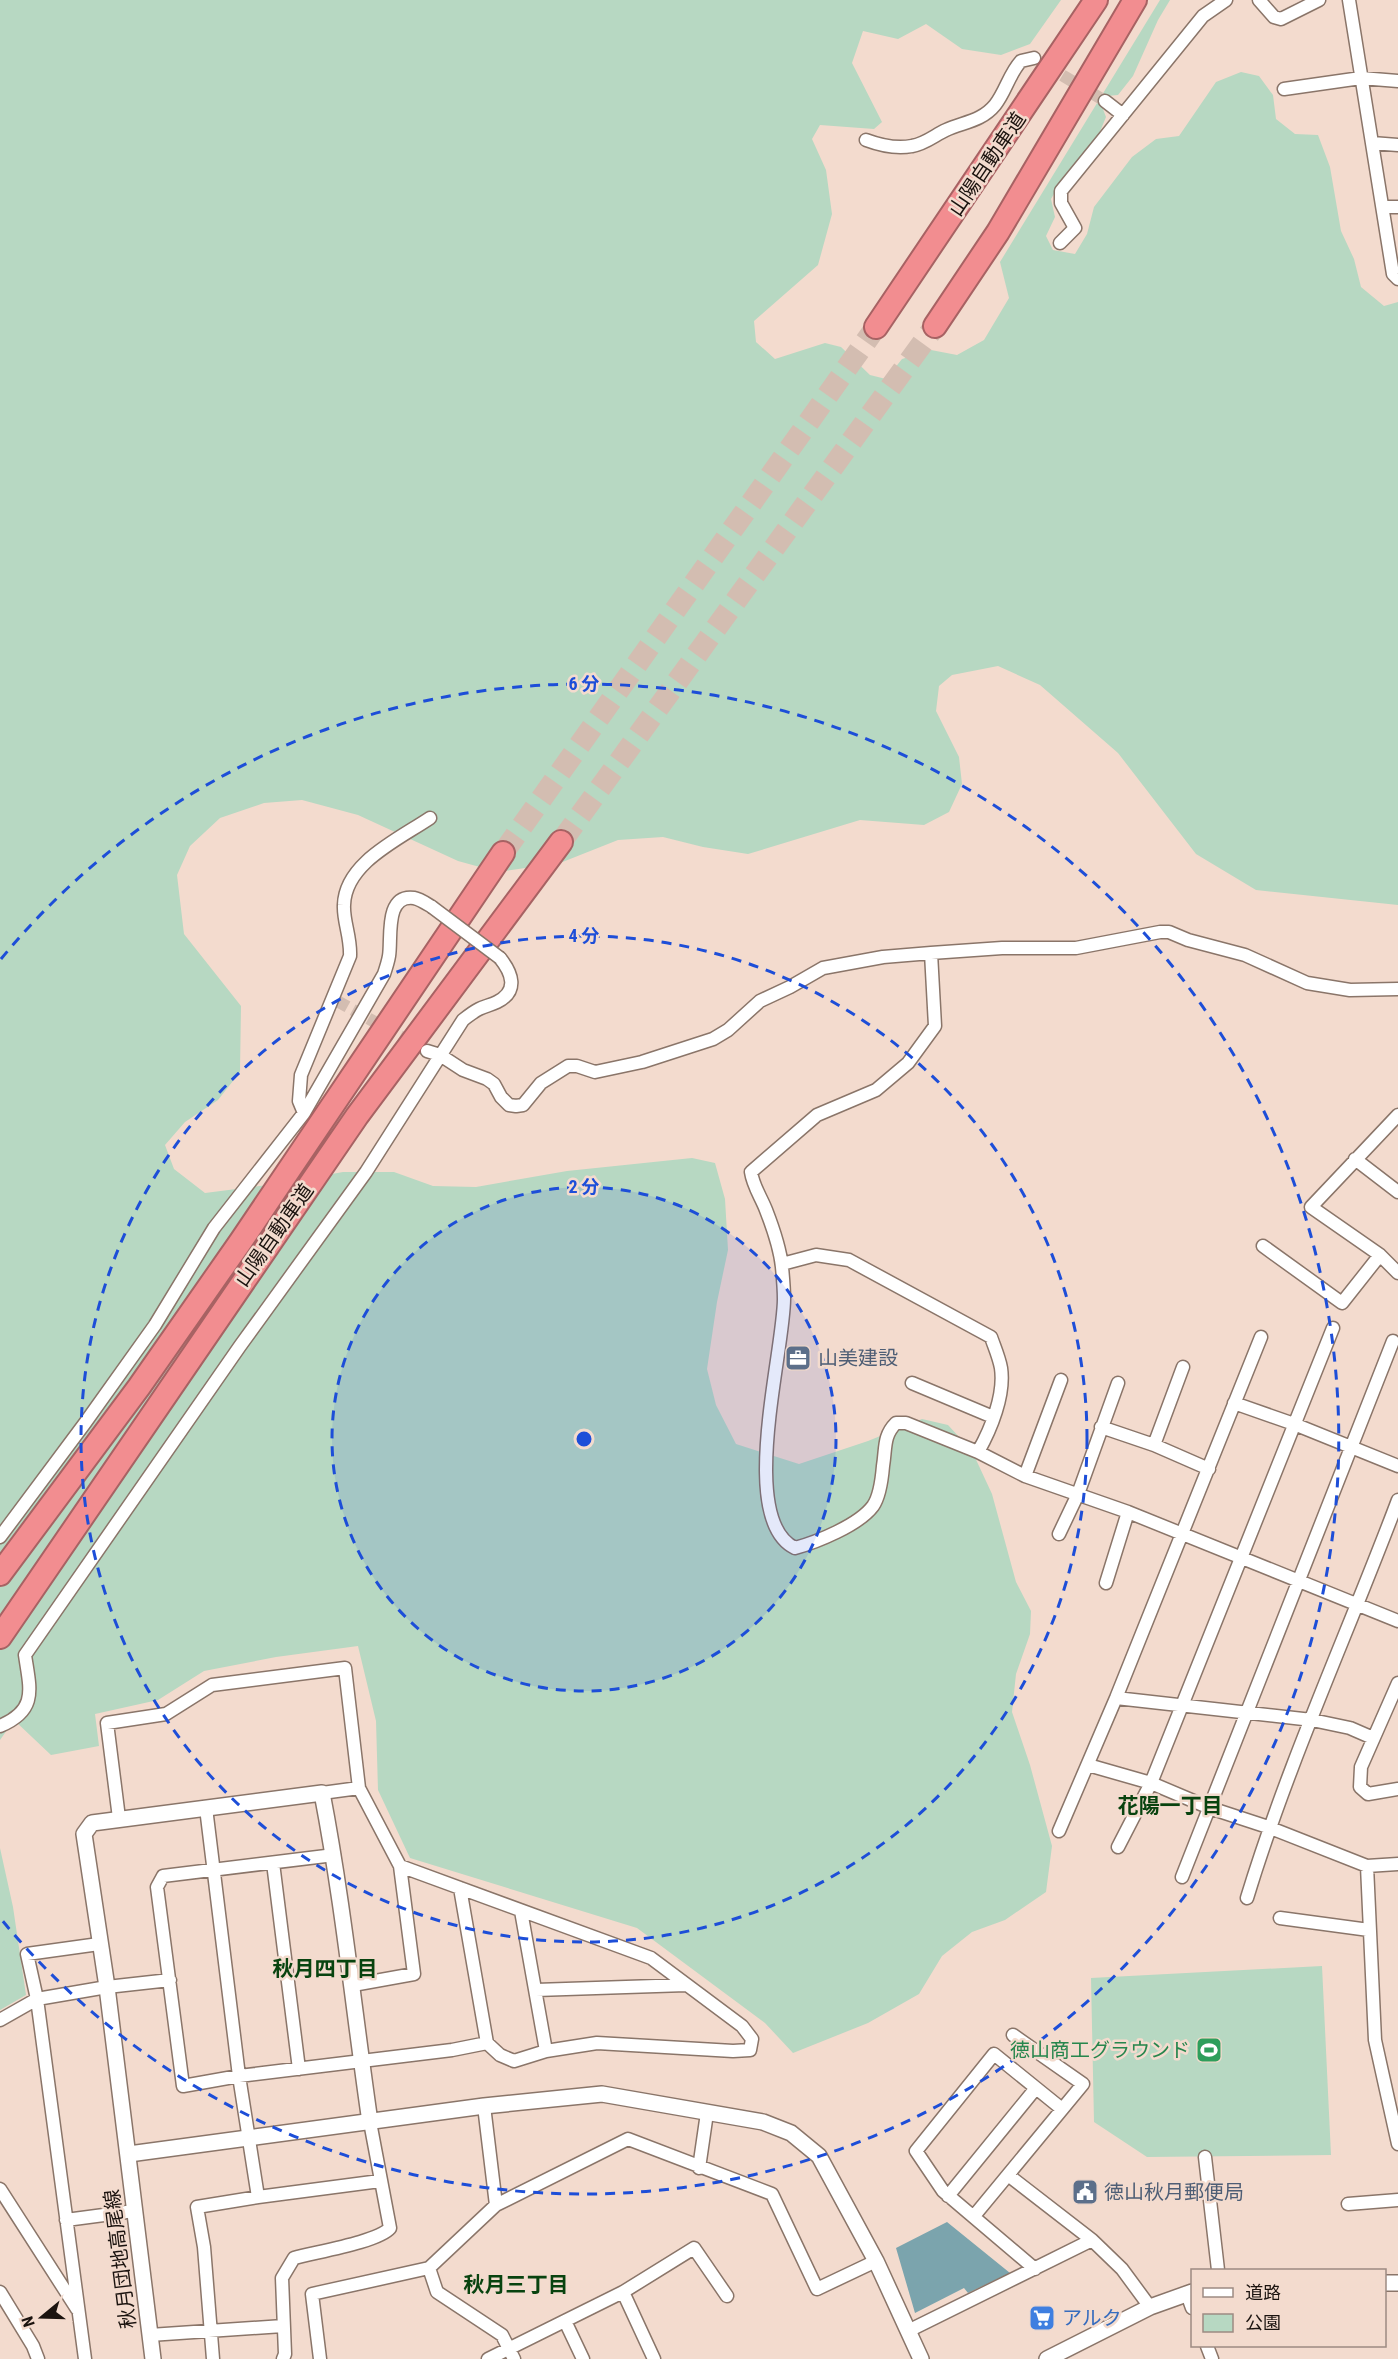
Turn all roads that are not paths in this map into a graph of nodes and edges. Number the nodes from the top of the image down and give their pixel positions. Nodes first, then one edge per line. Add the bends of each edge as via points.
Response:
1 (1096, 0) edge
2 (1135, 0) edge
3 (1226, 0) edge
4 (1319, 0) edge
5 (1349, 0) edge
6 (1263, 1) edge
7 (1035, 58) dead end
8 (1361, 78) junction
9 (1398, 81) edge
10 (1284, 89) dead end
11 (1105, 101) tunnel mouth
12 (1123, 115) junction
13 (866, 141) dead end
14 (1372, 143) junction
15 (1398, 145) edge
16 (1383, 207) junction
17 (1398, 207) edge
18 (1060, 243) dead end
19 (1398, 279) edge
20 (935, 326) tunnel mouth
21 (876, 327) tunnel mouth
22 (430, 818) dead end
23 (561, 842) tunnel mouth
24 (503, 854) tunnel mouth
25 (931, 953) junction
26 (1398, 989) edge
27 (427, 1051) tunnel mouth
28 (440, 1055) junction
29 (304, 1113) junction
30 (1398, 1115) edge
31 (1355, 1159) junction
32 (1398, 1192) edge
33 (1263, 1246) dead end
34 (1380, 1255) junction
35 (782, 1264) junction
36 (1398, 1273) edge
37 (1333, 1328) dead end
38 (1261, 1337) dead end
39 (1393, 1341) dead end
40 (1183, 1367) dead end
41 (1061, 1380) dead end
42 (912, 1383) dead end
43 (1118, 1383) dead end
44 (1233, 1403) junction
45 (993, 1417) junction
46 (1294, 1424) junction
47 (1101, 1426) junction
48 (1154, 1445) junction
49 (1351, 1449) junction
50 (978, 1452) junction
51 (1398, 1466) edge
52 (1209, 1469) junction
53 (1025, 1476) junction
54 (1077, 1494) junction
55 (1398, 1500) edge
56 (1128, 1512) junction
57 (1059, 1534) dead end
58 (1182, 1534) junction
59 (0, 1537) edge
60 (1240, 1558) junction
61 (0, 1574) edge
62 (1299, 1580) junction
63 (1106, 1582) dead end
64 (1358, 1605) junction
65 (1398, 1621) edge
66 (0, 1637) edge
67 (1398, 1683) edge
68 (1116, 1698) junction
69 (1182, 1705) junction
70 (1247, 1713) junction
71 (1312, 1720) junction
72 (0, 1726) edge
73 (1373, 1738) junction
74 (1088, 1765) junction
75 (1151, 1783) junction
76 (359, 1788) junction
77 (1398, 1790) edge
78 (322, 1793) junction
79 (206, 1808) junction
80 (1210, 1808) junction
81 (118, 1818) junction
82 (1268, 1827) junction
83 (1059, 1831) dead end
84 (1118, 1847) dead end
85 (334, 1855) junction
86 (273, 1863) junction
87 (1398, 1864) edge
88 (400, 1866) junction
89 (1367, 1866) junction
90 (215, 1869) junction
91 (1182, 1877) dead end
92 (460, 1888) junction
93 (1247, 1898) dead end
94 (522, 1911) junction
95 (1280, 1918) dead end
96 (1369, 1930) junction
97 (99, 1944) junction
98 (170, 1980) junction
99 (353, 1985) junction
100 (686, 1985) junction
101 (107, 1987) junction
102 (536, 1990) junction
103 (37, 2000) junction
104 (0, 2020) edge
105 (1013, 2035) dead end
106 (487, 2043) junction
107 (546, 2051) junction
108 (361, 2061) junction
109 (299, 2069) junction
110 (239, 2076) junction
111 (1036, 2088) junction
112 (484, 2106) junction
113 (1062, 2109) junction
114 (706, 2113) junction
115 (370, 2122) junction
116 (250, 2139) junction
117 (1398, 2144) edge
118 (129, 2154) junction
119 (1205, 2157) dead end
120 (699, 2168) junction
121 (1008, 2175) junction
122 (380, 2181) junction
123 (0, 2187) edge
124 (948, 2196) junction
125 (258, 2197) junction
126 (1398, 2200) edge
127 (1348, 2204) dead end
128 (496, 2205) junction
129 (134, 2211) junction
130 (974, 2216) junction
131 (66, 2220) junction
132 (1092, 2240) junction
133 (876, 2261) junction
134 (429, 2268) junction
135 (1035, 2269) junction
136 (1218, 2269) edge
137 (0, 2292) edge
138 (622, 2292) junction
139 (727, 2296) dead end
140 (1191, 2298) edge
141 (1150, 2307) junction
142 (79, 2312) junction
143 (565, 2322) junction
144 (284, 2326) junction
145 (908, 2331) junction
146 (212, 2332) junction
147 (150, 2334) junction
148 (511, 2354) edge
149 (38, 2359) edge
150 (85, 2359) edge
151 (153, 2359) edge
152 (213, 2359) edge
153 (283, 2359) edge
154 (320, 2359) edge
155 (488, 2359) edge
156 (583, 2359) edge
157 (654, 2359) edge
158 (921, 2359) edge
159 (1047, 2359) edge

1 - 21 highway, 山陽自動車道
2 - 20 highway, 山陽自動車道 via 998,232
3 - 12 street via 1203,16
4 - 6 street via 1281,19 1274,17
5 - 8 street
7 - 13 street via 1021,61 995,105 978,119 913,146 883,146
8 - 9 street
8 - 10 street
8 - 14 street
11 - 12 street
12 - 18 street via 1061,191 1061,203 1075,228
14 - 15 street
14 - 16 street
16 - 17 street
16 - 19 street via 1393,274
22 - 29 street via 379,852 351,880 345,893 343,908 350,956 301,1076 299,1101
23 - 66 highway, 山陽自動車道 via 357,1116
24 - 61 highway, 山陽自動車道 via 139,1387
25 - 26 street via 1076,948 1169,932 1245,955 1307,983 1350,990
25 - 28 street via 823,968 760,1001 712,1039 596,1072 568,1066 541,1083 523,1105 509,1105 494,1084
25 - 35 street via 935,1026 908,1063 876,1090 817,1115 751,1172
27 - 28 street
28 - 29 street, bridge via 463,1020 498,1002 509,993 513,982 500,958 432,907 415,898 403,900 390,919 389,958 384,974
28 - 72 street via 366,1172 25,1655 29,1701 23,1712
29 - 59 street via 214,1228 155,1325
30 - 31 street
31 - 32 street
31 - 34 street via 1311,1207
33 - 34 street via 1342,1304
34 - 36 street
35 - 45 street via 816,1255 849,1260 990,1336 1001,1367
35 - 50 street via 784,1300 767,1458 772,1520 785,1543 795,1548 814,1543 868,1512 879,1491 887,1431 896,1423 906,1423
37 - 46 street
38 - 44 street
39 - 49 street
40 - 48 street
41 - 53 street
42 - 45 street
43 - 47 street
44 - 46 street
44 - 52 street
45 - 50 street
46 - 49 street
46 - 60 street
47 - 48 street
47 - 54 street
48 - 52 street
49 - 51 street
49 - 62 street
50 - 53 street
52 - 58 street
53 - 54 street
54 - 56 street
54 - 57 street
55 - 64 street
56 - 58 street
56 - 63 street
58 - 60 street
58 - 68 street
60 - 62 street
60 - 69 street
62 - 64 street
62 - 70 street
64 - 65 street
64 - 71 street
67 - 73 street
68 - 69 street
68 - 74 street
69 - 70 street
69 - 75 street
70 - 71 street
70 - 80 street
71 - 73 street via 1350,1728
71 - 82 street
73 - 77 street via 1361,1767 1360,1787 1368,1794
74 - 75 street
74 - 83 street
75 - 80 street
75 - 84 street
76 - 78 street
76 - 81 street via 345,1668 334,1669 212,1685 166,1714 107,1723
76 - 88 street
78 - 79 street, 秋月団地高尾線
78 - 85 street
79 - 81 street, 秋月団地高尾線
79 - 90 street
80 - 82 street
80 - 91 street
81 - 97 street, 秋月団地高尾線 via 92,1823 84,1834
82 - 89 street
82 - 93 street
85 - 86 street
85 - 99 street
86 - 90 street
86 - 109 street
87 - 89 street
88 - 92 street
88 - 99 street via 414,1974
89 - 96 street
90 - 98 street via 163,1876 157,1887
90 - 110 street
92 - 94 street
92 - 106 street
94 - 100 street via 651,1958
94 - 102 street
95 - 96 street
96 - 117 street via 1375,2040
97 - 101 street, 秋月団地高尾線
97 - 103 street via 27,1954
98 - 101 street
98 - 110 street via 183,2086
99 - 108 street
100 - 102 street
100 - 107 street via 742,2026 752,2039 750,2050 597,2043
101 - 103 street
101 - 118 street, 秋月団地高尾線
102 - 107 street
103 - 104 street
103 - 131 street
105 - 113 street via 1083,2084
106 - 107 street via 514,2061
106 - 108 street
108 - 109 street
108 - 115 street
109 - 110 street
110 - 116 street
111 - 113 street
111 - 124 street
111 - 124 street via 994,2054 916,2151
112 - 114 street via 602,2094
112 - 115 street
112 - 128 street
113 - 121 street
114 - 120 street
114 - 133 street via 763,2122 791,2133 819,2156
115 - 116 street
115 - 122 street
116 - 118 street
116 - 125 street
118 - 129 street, 秋月団地高尾線
119 - 136 street
120 - 128 street via 628,2139
120 - 133 street via 772,2194 817,2289
121 - 130 street
121 - 132 street
122 - 125 street
122 - 144 street via 390,2228 371,2239 294,2258 282,2278
123 - 142 street
124 - 130 street
125 - 146 street via 197,2207
126 - 127 street
128 - 134 street
129 - 131 street
129 - 147 street, 秋月団地高尾線
130 - 135 street
131 - 142 street
132 - 135 street
132 - 141 street via 1122,2269
133 - 145 street
134 - 148 street via 437,2292 502,2335
134 - 154 street via 312,2294
135 - 145 street
137 - 149 street
138 - 139 street via 694,2248
138 - 143 street
138 - 157 street
140 - 141 street
141 - 159 street
142 - 150 street
143 - 148 street
143 - 156 street
144 - 146 street
144 - 153 street
145 - 158 street
146 - 147 street
146 - 152 street
147 - 151 street, 秋月団地高尾線
148 - 155 street

